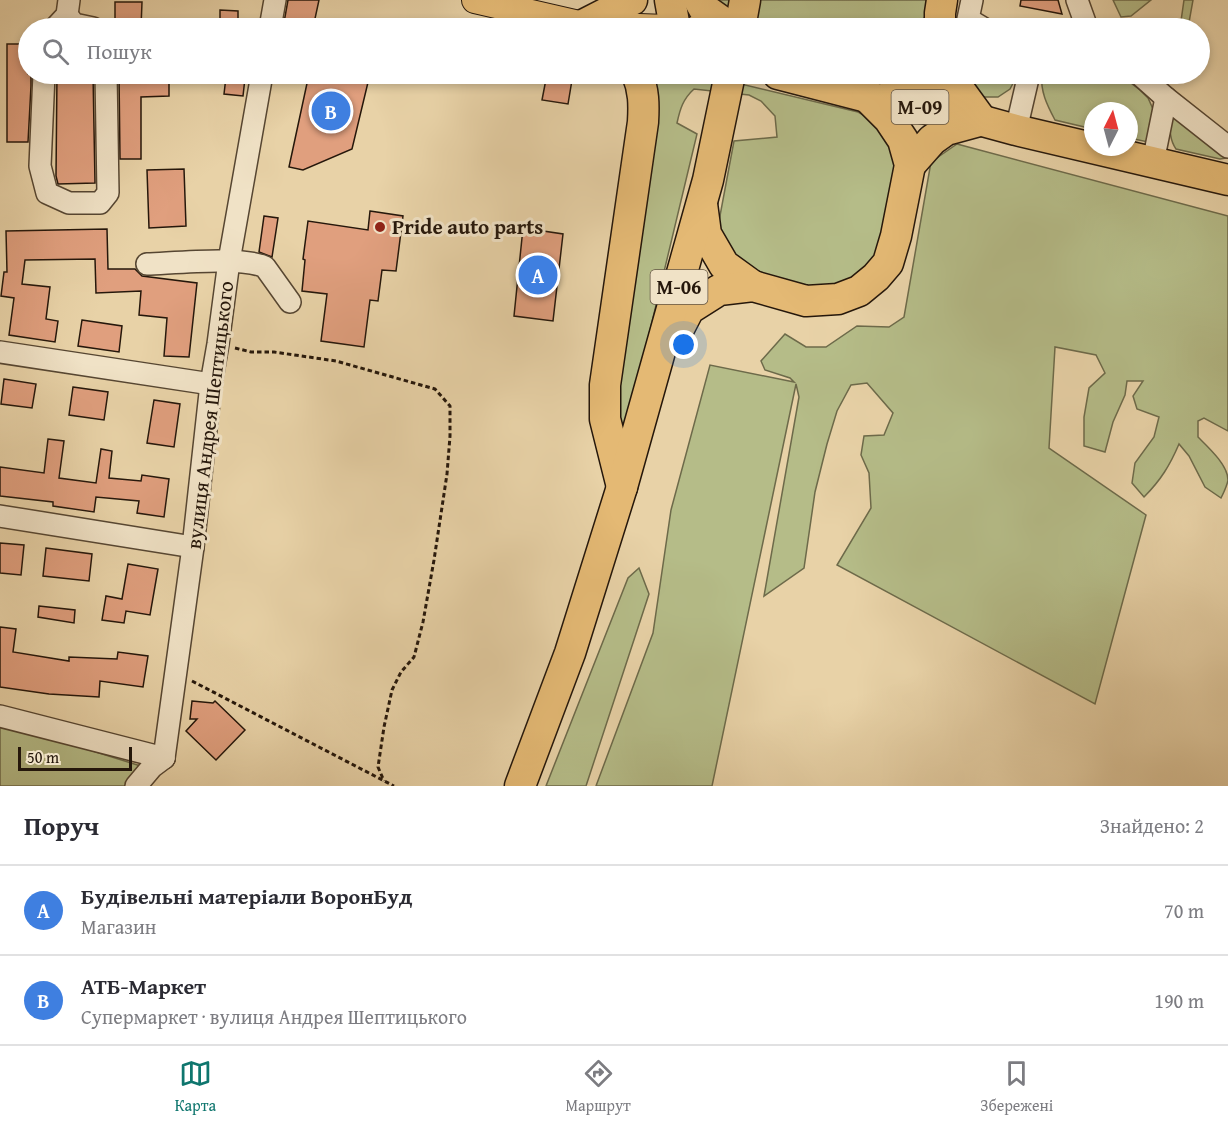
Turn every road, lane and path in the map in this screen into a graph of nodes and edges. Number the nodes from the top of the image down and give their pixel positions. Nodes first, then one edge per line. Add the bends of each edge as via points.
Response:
1 (275, 0) edge
2 (475, 0) edge
3 (632, 0) edge
4 (670, 0) edge
5 (699, 0) edge
6 (746, 0) edge
7 (972, 0) edge
8 (1077, 0) edge
9 (510, 4) edge
10 (272, 18) edge
11 (558, 18) edge
12 (603, 18) edge
13 (673, 18) edge
14 (716, 18) edge
15 (742, 18) edge
16 (968, 18) edge
17 (1082, 18) edge
18 (44, 84) edge
19 (106, 84) edge
20 (260, 84) edge
21 (641, 84) edge
22 (728, 84) edge
23 (816, 84) edge
24 (910, 84) edge
25 (954, 84) edge
26 (1027, 84) edge
27 (1150, 84) edge
28 (867, 97) junction
29 (1166, 98) junction
30 (977, 119) junction
31 (1016, 129) junction
32 (1228, 147) edge
33 (1153, 162) junction
34 (910, 165) junction
35 (1228, 180) edge
36 (702, 201) junction
37 (229, 261) junction
38 (147, 264) dead end
39 (753, 286) junction
40 (290, 302) dead end
41 (218, 344) junction
42 (0, 352) edge
43 (655, 372) junction
44 (211, 384) junction
45 (622, 487) junction
46 (0, 516) edge
47 (193, 547) junction
48 (177, 673) junction
49 (0, 716) edge
50 (164, 758) junction
51 (384, 781) junction
52 (136, 786) edge
53 (393, 786) edge
54 (520, 786) edge

1 - 10 street
2 - 9 main road
3 - 12 highway
4 - 13 highway
5 - 14 highway
6 - 15 highway
7 - 16 street
8 - 17 street
9 - 11 main road
18 - 19 street via 40,166 47,193 69,203 100,203 108,193
20 - 37 street, вулиця Андрея Шептицького
21 - 45 highway via 643,122 605,385 605,419
22 - 36 highway, М-06
23 - 28 highway, М-09
24 - 30 highway, М-09
25 - 30 highway
26 - 31 street
27 - 29 street
28 - 30 highway, М-09
28 - 34 highway via 903,140
29 - 32 street
29 - 33 street
30 - 31 highway, М-09
30 - 34 highway via 946,130
31 - 33 highway, М-09
33 - 35 highway, М-09
34 - 39 highway via 888,263 859,291 838,299 806,301
36 - 39 highway via 706,234 724,265
36 - 43 highway, М-06
37 - 38 street
37 - 40 street via 266,267
37 - 41 street, вулиця Андрея Шептицького
39 - 43 highway via 719,290 689,309
41 - 44 street, вулиця Андрея Шептицького
41 - 51 path via 251,352 336,361 435,389 450,406 447,474 423,622 414,657 392,690 378,767
42 - 44 street
43 - 45 highway, М-06
44 - 47 street, вулиця Андрея Шептицького
45 - 54 highway, М-06 via 570,653
46 - 47 street
47 - 48 street, вулиця Андрея Шептицького
48 - 50 street, вулиця Андрея Шептицького
48 - 51 path
49 - 50 street
50 - 52 street
51 - 53 path

